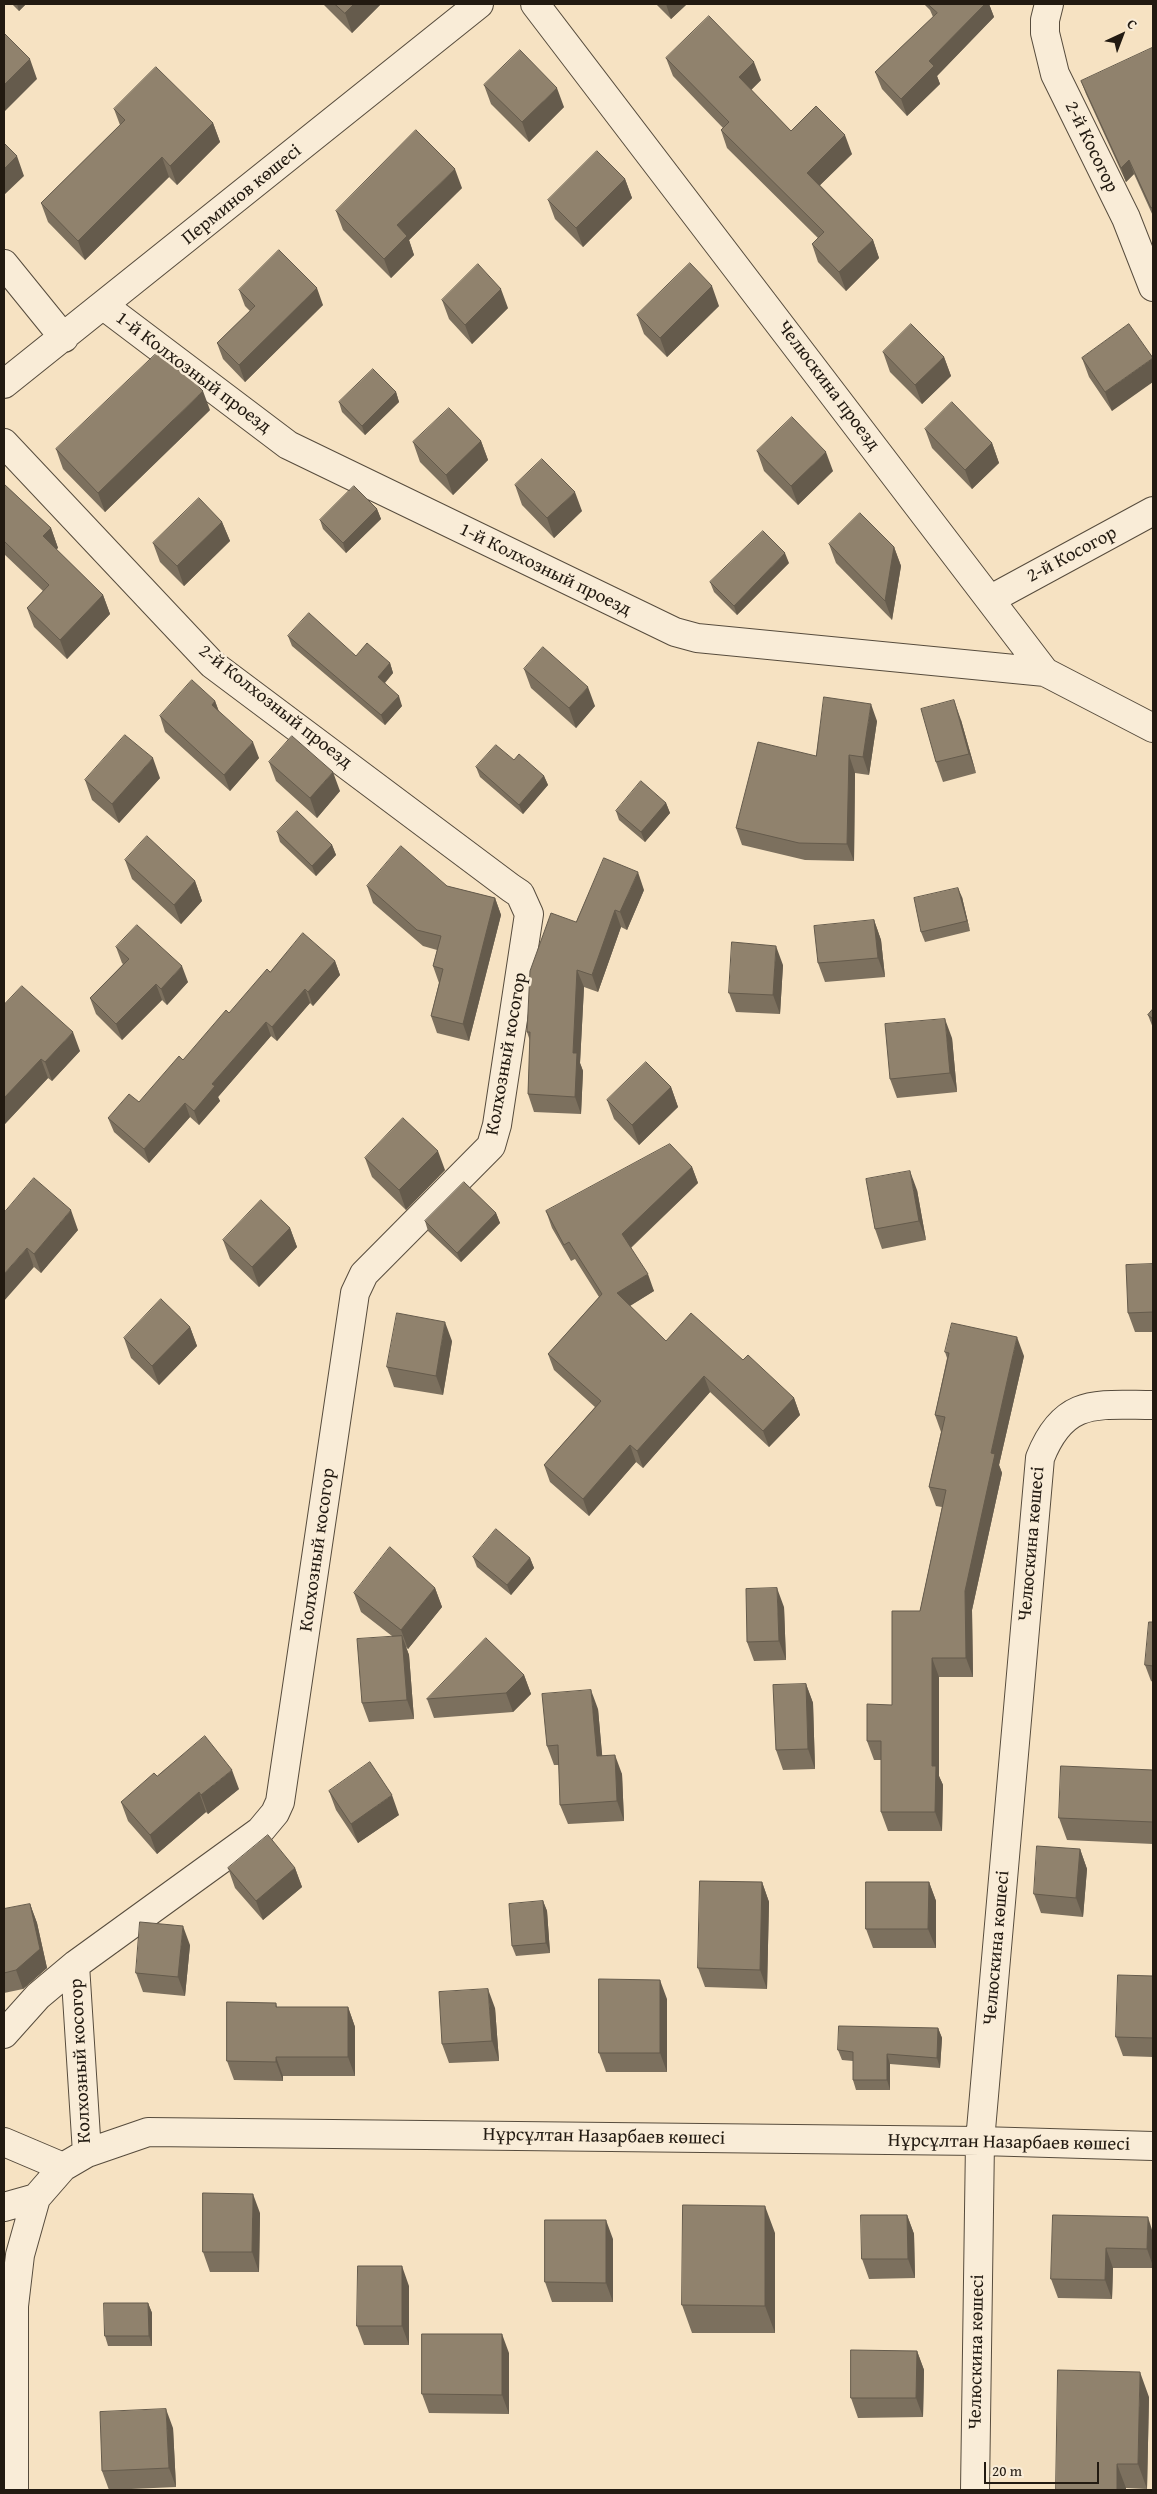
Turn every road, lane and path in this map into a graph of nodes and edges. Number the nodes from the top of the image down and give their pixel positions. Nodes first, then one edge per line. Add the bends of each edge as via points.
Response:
1 (535, 4) edge
2 (1049, 4) edge
3 (466, 8) edge
4 (4, 264) edge
5 (1153, 287) edge
6 (104, 306) junction
7 (64, 338) junction
8 (4, 384) edge
9 (4, 443) edge
10 (1153, 511) edge
11 (991, 599) junction
12 (1045, 672) junction
13 (1153, 728) edge
14 (526, 904) joint
15 (1153, 1405) edge
16 (75, 1965) junction
17 (4, 2034) edge
18 (980, 2141) junction
19 (4, 2142) edge
20 (1153, 2146) edge
21 (87, 2153) junction
22 (63, 2167) junction
23 (36, 2198) junction
24 (4, 2207) edge
25 (14, 2490) edge
26 (975, 2490) edge

1 - 11 street, Челюскина проезд
2 - 5 street, 2-й Косогор via 1045,33 1055,74 1126,218
3 - 6 street, Перминов көшесі
4 - 7 street
6 - 7 street, Перминов көшесі
6 - 12 street, 1-й Колхозный проезд via 288,446 675,632 697,638
7 - 8 street, Перминов көшесі
9 - 14 street, 2-й Колхозный проезд via 212,664 511,888
10 - 11 street, 2-й Косогор
11 - 12 street, Челюскина проезд
12 - 13 street, Челюскина проезд
14 - 16 street, Колхозный косогор via 529,925 491,1146 372,1266 358,1283 355,1293 280,1802 260,1831
15 - 18 street, Челюскина көшесі via 1094,1405 1069,1416 1052,1433 1040,1458
16 - 17 street via 38,1996
16 - 21 street, Колхозный косогор
18 - 20 street, Нұрсұлтан Назарбаев көшесі
18 - 21 street, Нұрсұлтан Назарбаев көшесі via 148,2132
18 - 26 street, Челюскина көшесі
19 - 22 street
21 - 22 street, Нұрсұлтан Назарбаев көшесі
22 - 23 street, Нұрсұлтан Назарбаев көшесі
23 - 24 street
23 - 25 street via 20,2255 14,2306

